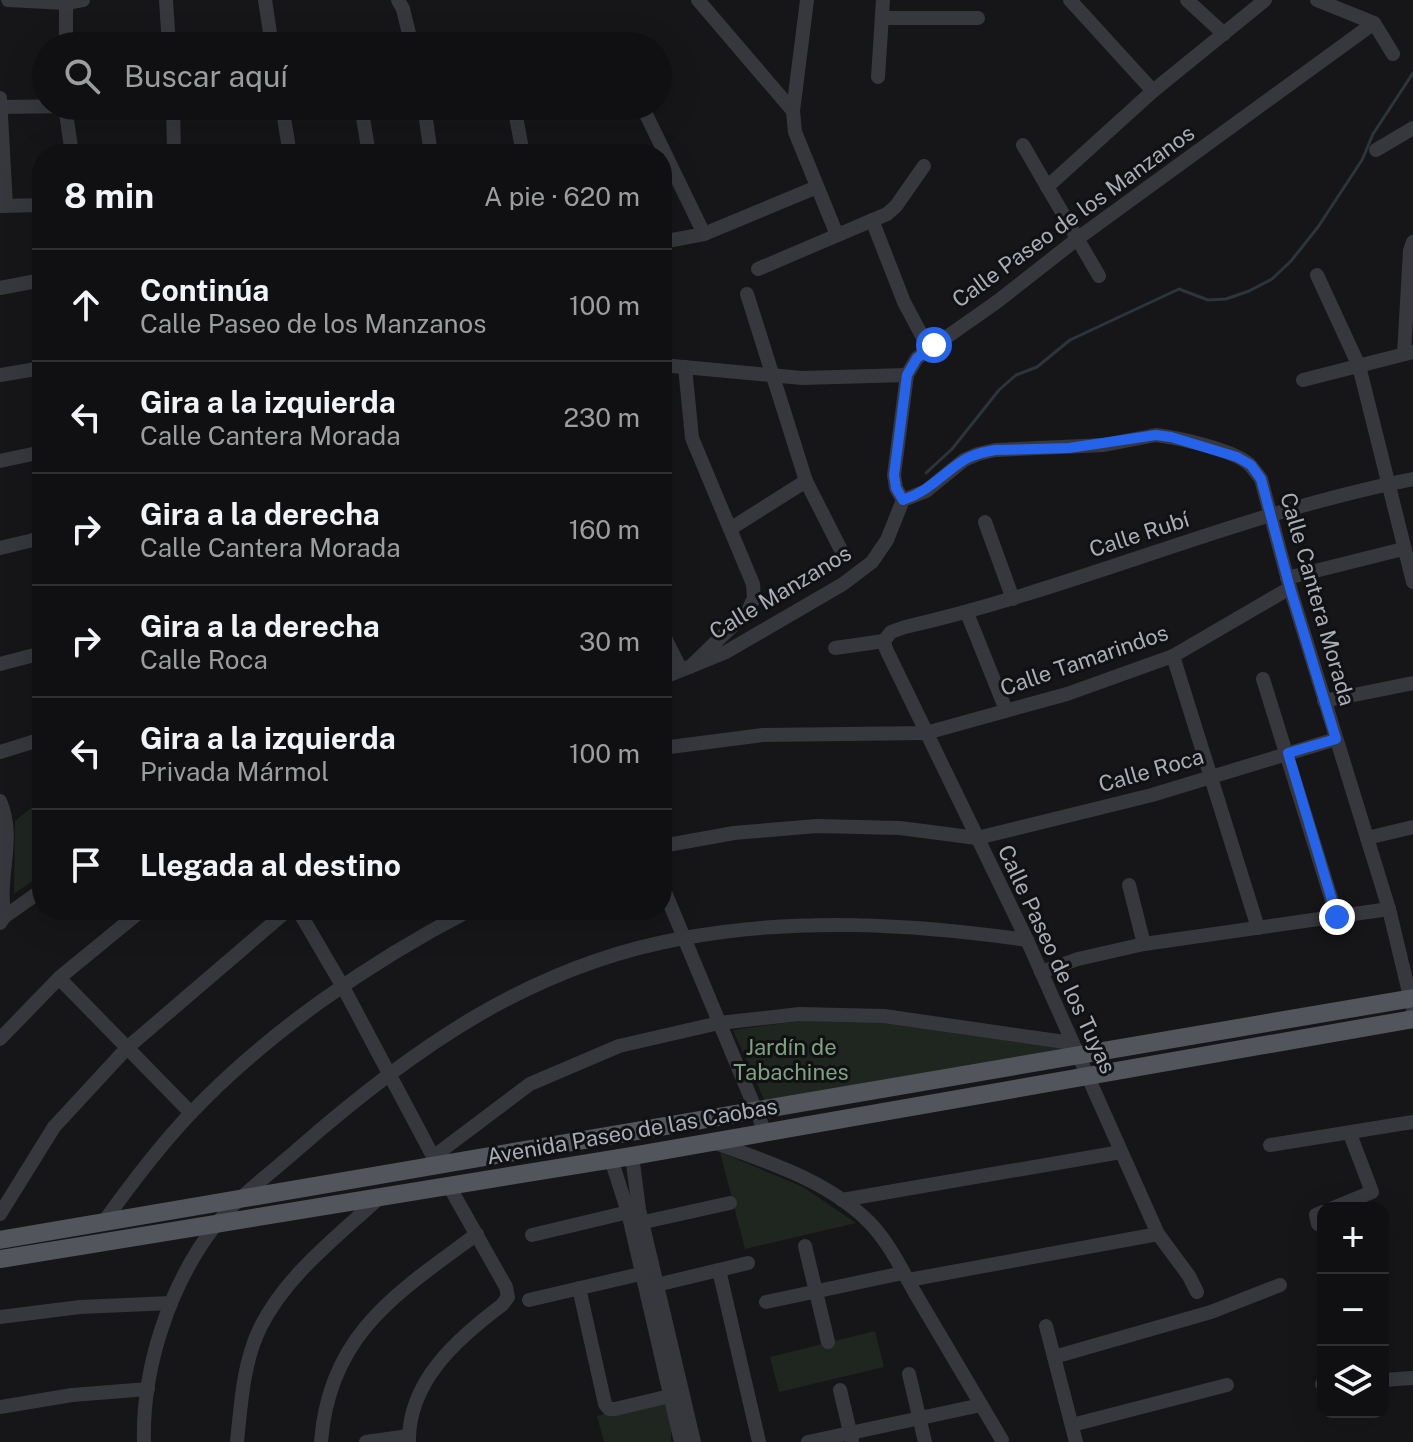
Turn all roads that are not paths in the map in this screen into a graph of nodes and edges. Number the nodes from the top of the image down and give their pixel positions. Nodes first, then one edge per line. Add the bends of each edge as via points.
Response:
1 (8, 0) edge
2 (83, 0) edge
3 (166, 0) edge
4 (265, 0) edge
5 (398, 0) edge
6 (698, 0) edge
7 (807, 0) edge
8 (883, 0) edge
9 (1070, 0) edge
10 (1187, 0) edge
11 (1265, 0) edge
12 (1317, 0) edge
13 (66, 2) edge
14 (882, 18) junction
15 (978, 18) dead end
16 (1374, 23) junction
17 (66, 32) edge
18 (168, 32) edge
19 (270, 32) edge
20 (409, 32) edge
21 (1224, 34) junction
22 (1393, 54) dead end
23 (878, 77) dead end
24 (1153, 91) junction
25 (0, 98) edge
26 (0, 107) edge
27 (32, 107) edge
28 (793, 111) junction
29 (69, 120) edge
30 (173, 120) edge
31 (284, 120) edge
32 (363, 120) edge
33 (426, 120) edge
34 (517, 120) edge
35 (649, 120) edge
36 (1413, 128) edge
37 (71, 144) edge
38 (174, 144) edge
39 (288, 144) edge
40 (367, 144) edge
41 (430, 144) edge
42 (521, 144) edge
43 (660, 144) edge
44 (1023, 145) dead end
45 (1376, 150) dead end
46 (924, 166) dead end
47 (672, 168) edge
48 (817, 187) junction
49 (1047, 187) junction
50 (32, 205) edge
51 (3, 206) edge
52 (872, 220) junction
53 (704, 234) junction
54 (837, 235) junction
55 (1077, 239) junction
56 (672, 240) edge
57 (1413, 242) edge
58 (758, 269) dead end
59 (1317, 275) dead end
60 (1099, 276) dead end
61 (1411, 279) edge
62 (32, 282) edge
63 (0, 288) edge
64 (747, 294) dead end
65 (929, 349) junction
66 (1409, 353) edge
67 (672, 366) edge
68 (1359, 366) junction
69 (685, 367) junction
70 (32, 370) edge
71 (0, 375) edge
72 (772, 375) junction
73 (907, 375) junction
74 (1303, 380) dead end
75 (32, 454) edge
76 (0, 461) edge
77 (1413, 479) edge
78 (806, 481) junction
79 (1387, 484) junction
80 (903, 500) junction
81 (1270, 513) junction
82 (985, 522) dead end
83 (730, 529) junction
84 (32, 540) edge
85 (0, 548) edge
86 (1403, 549) junction
87 (841, 550) dead end
88 (1413, 582) edge
89 (1288, 583) junction
90 (1013, 599) junction
91 (967, 613) junction
92 (884, 641) junction
93 (672, 648) edge
94 (835, 648) dead end
95 (32, 656) edge
96 (1173, 656) junction
97 (0, 664) edge
98 (685, 668) junction
99 (672, 674) edge
100 (1263, 679) dead end
101 (1413, 683) edge
102 (1324, 701) junction
103 (1006, 710) junction
104 (926, 733) junction
105 (1336, 739) junction
106 (32, 742) edge
107 (672, 747) edge
108 (0, 752) edge
109 (1288, 753) junction
110 (1210, 777) junction
111 (0, 801) edge
112 (1413, 827) edge
113 (977, 838) junction
114 (1367, 838) junction
115 (672, 844) edge
116 (1, 883) edge
117 (1129, 885) dead end
118 (32, 898) edge
119 (672, 909) edge
120 (1389, 909) junction
121 (1337, 917) junction
122 (2, 920) edge
123 (130, 920) edge
124 (276, 920) edge
125 (304, 920) edge
126 (450, 920) edge
127 (1258, 928) junction
128 (684, 938) junction
129 (1027, 940) junction
130 (1144, 944) junction
131 (1041, 972) junction
132 (59, 978) junction
133 (343, 987) junction
134 (1412, 1002) edge
135 (1413, 1019) edge
136 (719, 1023) junction
137 (0, 1039) edge
138 (127, 1048) junction
139 (1075, 1049) junction
140 (390, 1073) junction
141 (1086, 1075) junction
142 (756, 1109) junction
143 (191, 1113) junction
144 (1413, 1122) edge
145 (765, 1132) junction
146 (1350, 1134) junction
147 (712, 1142) junction
148 (1270, 1145) dead end
149 (521, 1150) junction
150 (1121, 1152) junction
151 (435, 1161) junction
152 (632, 1161) junction
153 (613, 1164) junction
154 (526, 1174) junction
155 (449, 1186) junction
156 (380, 1196) junction
157 (243, 1197) junction
158 (842, 1200) junction
159 (1348, 1202) edge
160 (730, 1203) dead end
161 (0, 1214) edge
162 (635, 1217) junction
163 (103, 1223) junction
164 (214, 1226) junction
165 (477, 1234) junction
166 (1158, 1234) junction
167 (532, 1235) dead end
168 (0, 1240) edge
169 (805, 1246) dead end
170 (0, 1259) edge
171 (748, 1263) dead end
172 (719, 1270) junction
173 (905, 1276) junction
174 (649, 1279) junction
175 (1280, 1285) dead end
176 (579, 1288) junction
177 (816, 1291) junction
178 (1197, 1292) dead end
179 (529, 1300) dead end
180 (766, 1302) dead end
181 (171, 1303) junction
182 (0, 1317) edge
183 (1046, 1326) dead end
184 (828, 1342) dead end
185 (1054, 1357) junction
186 (909, 1374) dead end
187 (1413, 1378) edge
188 (1389, 1380) edge
189 (1227, 1385) dead end
190 (148, 1389) junction
191 (840, 1390) dead end
192 (676, 1395) junction
193 (981, 1405) junction
194 (0, 1407) edge
195 (919, 1418) junction
196 (1072, 1425) junction
197 (852, 1437) edge
198 (409, 1439) edge
199 (1002, 1440) dead end
200 (144, 1442) edge
201 (237, 1442) edge
202 (321, 1442) edge
203 (366, 1442) edge
204 (681, 1442) edge
205 (694, 1442) edge
206 (759, 1442) edge
207 (808, 1442) edge
208 (925, 1442) edge
209 (1076, 1442) edge

1 - 13 street
2 - 13 street
3 - 18 street
4 - 19 street
5 - 20 street
6 - 28 street
7 - 28 street
8 - 14 street
9 - 24 street
10 - 21 street
11 - 21 street
12 - 16 street
13 - 17 street
14 - 15 street
14 - 23 street
16 - 22 street
16 - 55 street, Calle Paseo de los Manzanos
21 - 24 street
24 - 49 street
25 - 26 street
26 - 27 street
26 - 51 street
28 - 48 street via 795,132
29 - 37 street
30 - 38 street
31 - 39 street
32 - 40 street
33 - 41 street
34 - 42 street
35 - 43 street
36 - 45 street
44 - 49 street
46 - 52 street via 896,206
47 - 53 street
48 - 53 street
48 - 54 street
49 - 55 street
50 - 51 street
52 - 54 street
52 - 65 street
53 - 56 street
54 - 58 street
55 - 60 street
55 - 65 street, Calle Paseo de los Manzanos
57 - 61 street
59 - 68 street
61 - 66 street
62 - 63 street
64 - 72 street
65 - 73 street, Calle Paseo de los Manzanos
66 - 68 street
67 - 69 street
68 - 74 street
68 - 79 street
69 - 72 street
69 - 83 street via 692,438
70 - 71 street
72 - 73 street
72 - 78 street
73 - 80 street via 894,475
75 - 76 street
77 - 79 street, Calle Rubí
78 - 83 street
78 - 87 street
79 - 81 street, Calle Rubí
79 - 86 street
80 - 81 street, Calle Cantera Morada via 926,491 978,454 1104,445 1156,435 1251,465 1261,479
80 - 98 street, Calle Manzanos via 872,562 726,652
81 - 89 street, Calle Cantera Morada
81 - 90 street, Calle Rubí
82 - 90 street
83 - 98 street, Calle Manzanos via 754,598 748,611
84 - 85 street
86 - 88 street
86 - 89 street, Calle Tamarindos
89 - 96 street, Calle Tamarindos
89 - 102 street, Calle Cantera Morada
90 - 91 street, Calle Rubí
91 - 92 street, Calle Rubí via 905,627
91 - 103 street
92 - 94 street, Calle Rubí
92 - 104 street, Calle Paseo de los Tuyas
93 - 98 street
95 - 97 street
96 - 103 street, Calle Tamarindos
96 - 110 street
98 - 99 street, Calle Manzanos
100 - 109 street
101 - 102 street
102 - 105 street, Calle Cantera Morada
103 - 104 street, Calle Tamarindos
104 - 107 street, Calle Tamarindos via 763,735
104 - 113 street, Calle Paseo de los Tuyas
105 - 109 street, Calle Roca
105 - 114 street, Calle Cantera Morada
106 - 108 street
109 - 110 street, Calle Roca
109 - 121 street
110 - 113 street, Calle Roca
110 - 127 street
111 - 116 street via 9,848
112 - 114 street
113 - 115 street via 900,828 817,826
113 - 129 street, Calle Paseo de los Tuyas
114 - 120 street, Calle Cantera Morada
116 - 122 street
117 - 130 street
118 - 122 street
119 - 128 street
120 - 121 street
120 - 134 street, Calle Cantera Morada
121 - 127 street
123 - 132 street
124 - 138 street
125 - 133 street
126 - 133 street
127 - 130 street
128 - 129 street via 820,924 889,925
128 - 136 street
128 - 140 street via 620,953 523,990 443,1034
129 - 131 street, Calle Paseo de los Tuyas
130 - 131 street
131 - 139 street, Calle Paseo de los Tuyas
132 - 137 street
132 - 138 street
133 - 140 street
133 - 143 street via 268,1042
134 - 139 main road, Avenida Paseo de las Caobas
135 - 141 main road, Avenida Paseo de las Caobas
136 - 139 street via 800,1014 884,1016
136 - 142 street
136 - 151 street via 619,1046 530,1084
138 - 143 street
138 - 161 street via 54,1127
139 - 141 street, Calle Paseo de los Tuyas
139 - 142 main road, Avenida Paseo de las Caobas
140 - 151 street
140 - 157 street
141 - 145 main road, Avenida Paseo de las Caobas
141 - 150 street, Calle Paseo de los Tuyas
142 - 145 street
142 - 149 main road, Avenida Paseo de las Caobas
143 - 163 street
144 - 146 street
145 - 147 main road, Avenida Paseo de las Caobas
146 - 148 street
146 - 159 street via 1372,1192
147 - 152 main road, Avenida Paseo de las Caobas
147 - 158 street via 779,1166
149 - 151 main road, Avenida Paseo de las Caobas
149 - 154 main road
150 - 158 street
150 - 166 street, Calle Paseo de los Tuyas
151 - 157 main road, Avenida Paseo de las Caobas
152 - 153 main road, Avenida Paseo de las Caobas
152 - 162 street
153 - 154 main road, Avenida Paseo de las Caobas
153 - 162 street
154 - 155 main road, Avenida Paseo de las Caobas
155 - 156 main road, Avenida Paseo de las Caobas
155 - 165 street
156 - 164 main road, Avenida Paseo de las Caobas
156 - 201 street via 292,1280 260,1328 242,1387
157 - 163 main road, Avenida Paseo de las Caobas
157 - 164 street
158 - 173 street via 871,1223
160 - 162 street
162 - 167 street
162 - 174 street
163 - 168 main road, Avenida Paseo de las Caobas
164 - 170 main road, Avenida Paseo de las Caobas
164 - 181 street
165 - 198 street via 508,1297 441,1357 419,1395
165 - 202 street via 378,1313 352,1342 323,1412
166 - 173 street
166 - 178 street, Calle Paseo de los Tuyas
169 - 177 street
171 - 172 street
172 - 174 street
172 - 206 street
173 - 177 street
173 - 193 street
174 - 176 street
174 - 192 street
175 - 185 street via 1211,1312
176 - 179 street
176 - 192 street via 609,1409
177 - 180 street
177 - 184 street
181 - 182 street
181 - 190 street
183 - 185 street
185 - 196 street
186 - 195 street
187 - 188 street
189 - 196 street
190 - 194 street
190 - 200 street
191 - 197 street
192 - 204 street
192 - 205 street
193 - 195 street
193 - 199 street
195 - 197 street
195 - 208 street
196 - 209 street
197 - 207 street
198 - 203 street

